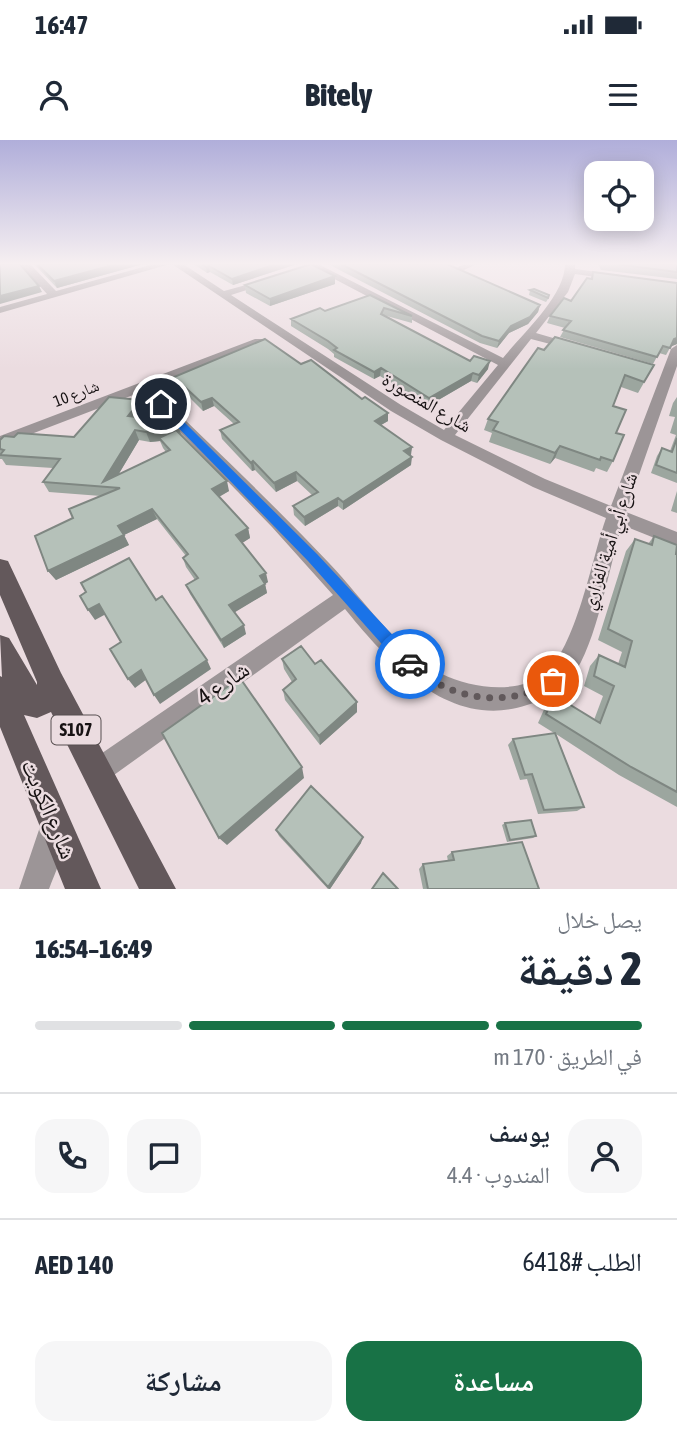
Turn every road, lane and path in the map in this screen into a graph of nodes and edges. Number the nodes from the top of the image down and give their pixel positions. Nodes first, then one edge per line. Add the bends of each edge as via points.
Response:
1 (40, 299) edge
2 (227, 299) edge
3 (377, 299) edge
4 (553, 299) edge
5 (0, 310) edge
6 (281, 334) junction
7 (529, 335) junction
8 (677, 349) edge
9 (592, 353) edge
10 (506, 364) junction
11 (143, 386) junction
12 (446, 438) junction
13 (0, 441) edge
14 (616, 515) junction
15 (677, 540) edge
16 (0, 568) edge
17 (348, 596) junction
18 (0, 647) edge
19 (51, 682) junction
20 (0, 690) edge
21 (98, 771) junction
22 (54, 825) junction
23 (34, 889) edge
24 (83, 889) edge
25 (158, 889) edge

1 - 5 street
2 - 6 street, شارع المنصورة
3 - 10 street
4 - 7 street
6 - 11 street, شارع 10
6 - 12 street, شارع المنصورة
7 - 9 street
7 - 10 street
8 - 14 street, شارع أبي أمية الفزاري via 661,373
10 - 12 street
11 - 13 street, شارع 10
11 - 17 street, شارع أبي أمية الفزاري
12 - 14 street, شارع المنصورة
14 - 15 street, شارع المنصورة
14 - 17 street, شارع أبي أمية الفزاري via 567,663 539,690 505,698 474,697 430,680 404,660
16 - 19 main road, S107
17 - 21 street, شارع 4
18 - 19 main road via 32,704 44,701
19 - 21 main road, S107
20 - 22 main road, شارع الكويت / S107
21 - 25 main road, S107
22 - 23 street
22 - 24 main road, شارع الكويت / S107

